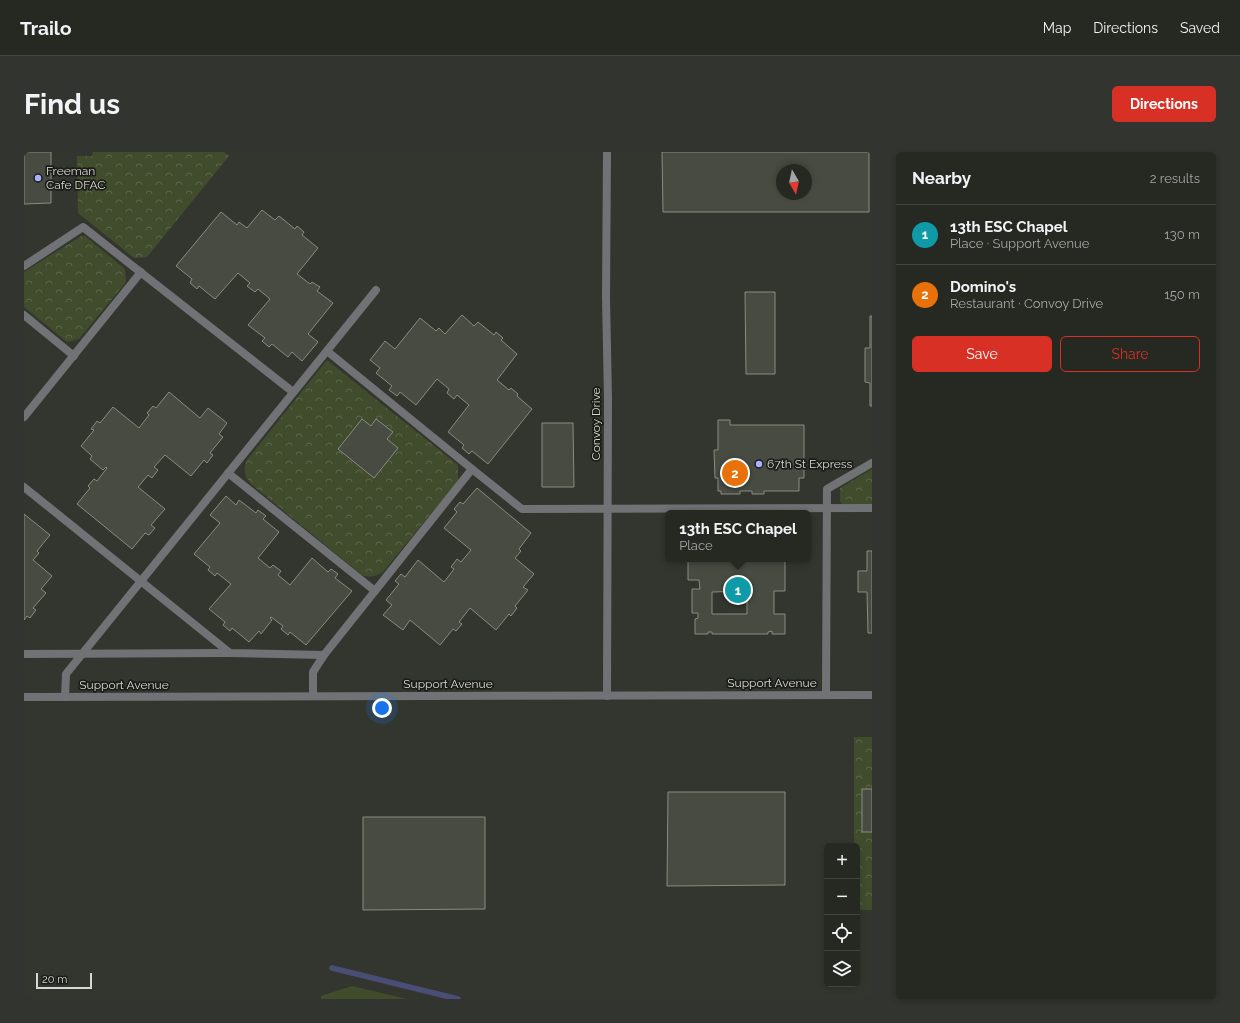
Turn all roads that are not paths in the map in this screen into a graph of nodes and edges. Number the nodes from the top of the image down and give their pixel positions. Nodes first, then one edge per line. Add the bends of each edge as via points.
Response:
1 (607, 152) edge
2 (24, 266) edge
3 (141, 272) junction
4 (376, 290) dead end
5 (24, 315) edge
6 (327, 351) junction
7 (74, 356) junction
8 (294, 392) junction
9 (24, 417) edge
10 (872, 463) edge
11 (472, 469) junction
12 (228, 474) junction
13 (24, 487) edge
14 (608, 508) junction
15 (827, 508) junction
16 (872, 508) edge
17 (141, 581) junction
18 (375, 591) junction
19 (83, 653) junction
20 (230, 653) junction
21 (24, 654) edge
22 (324, 655) junction
23 (826, 695) junction
24 (872, 695) edge
25 (313, 696) junction
26 (607, 696) junction
27 (24, 697) edge
28 (65, 697) junction

1 - 14 street, Convoy Drive
2 - 3 street via 83,227
3 - 7 street
3 - 8 street
4 - 6 street
5 - 7 street
6 - 8 street
6 - 11 street
7 - 9 street
8 - 12 street
10 - 15 street via 827,489
11 - 14 street via 522,509
11 - 18 street
12 - 17 street
12 - 18 street
13 - 17 street
14 - 15 street
14 - 26 street, Convoy Drive
15 - 16 street
15 - 23 street
17 - 19 street
17 - 20 street
18 - 22 street
19 - 20 street
19 - 21 street
19 - 28 street via 66,674
20 - 22 street
22 - 25 street via 313,672
23 - 24 street, Support Avenue
23 - 26 street, Support Avenue
25 - 26 street, Support Avenue
25 - 28 street, Support Avenue
27 - 28 street, Support Avenue

